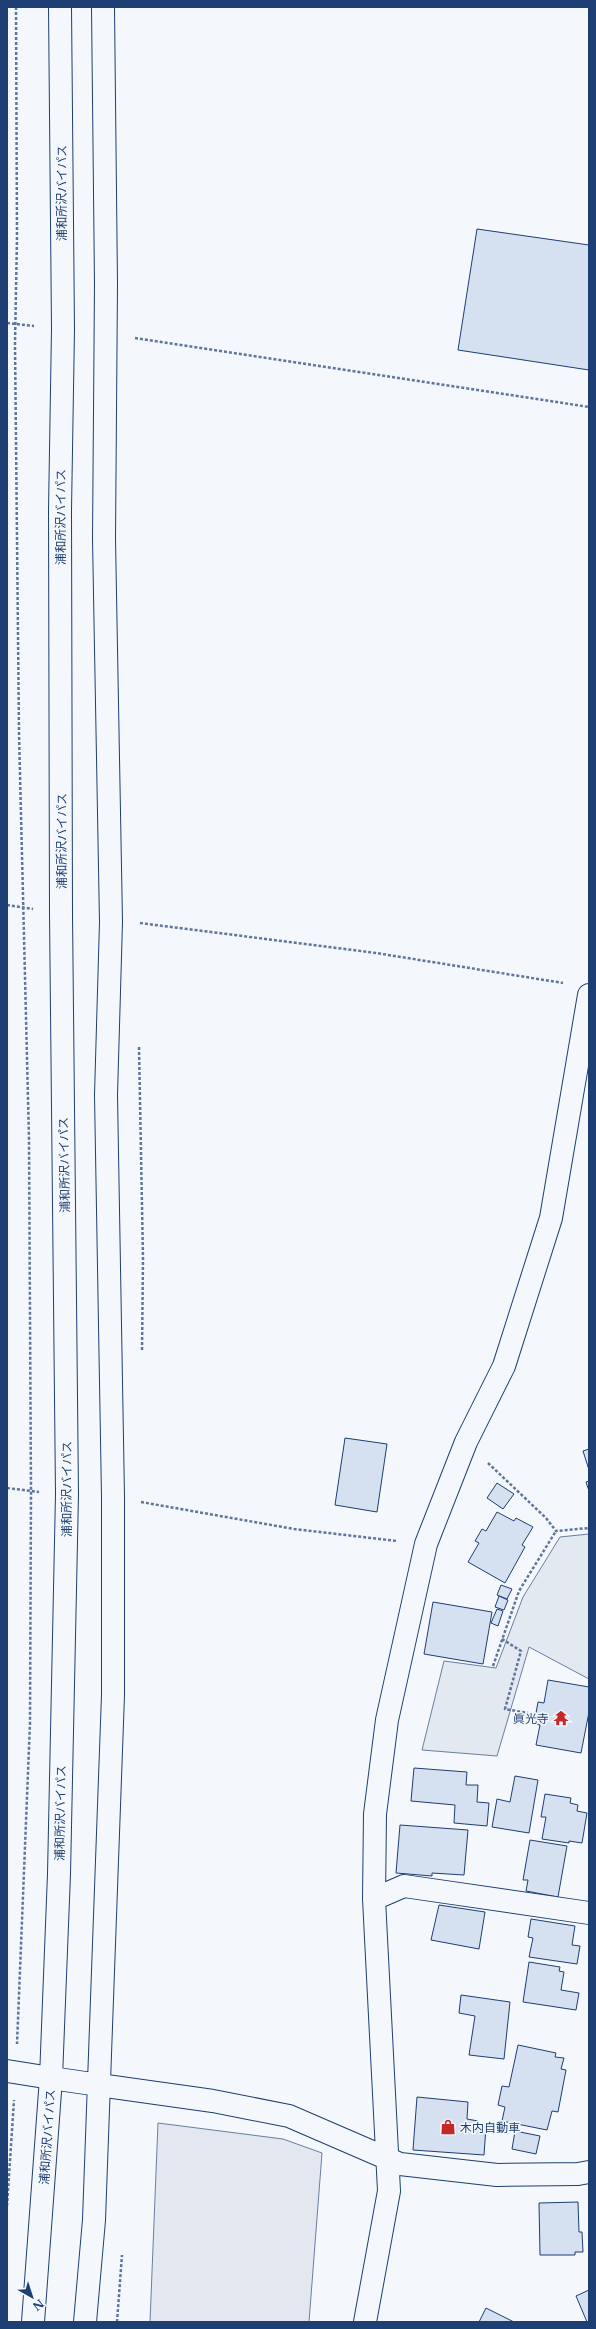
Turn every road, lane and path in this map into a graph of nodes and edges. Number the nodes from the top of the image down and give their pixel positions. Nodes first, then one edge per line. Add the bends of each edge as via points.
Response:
1 (16, 7) edge
2 (60, 7) edge
3 (103, 7) edge
4 (105, 333) junction
5 (589, 407) edge
6 (111, 922) junction
7 (566, 984) dead end
8 (589, 995) edge
9 (466, 1442) junction
10 (113, 1497) junction
11 (589, 1528) edge
12 (556, 1531) junction
13 (426, 1544) junction
14 (502, 1639) junction
15 (493, 1666) dead end
16 (528, 1712) dead end
17 (374, 1899) junction
18 (589, 1913) edge
19 (12, 2072) edge
20 (52, 2078) junction
21 (99, 2085) junction
22 (389, 2159) junction
23 (589, 2172) edge
24 (7, 2206) edge
25 (33, 2322) edge
26 (85, 2322) edge
27 (365, 2322) edge

1 - 19 path via 18,237 15,368 19,733 28,1139 31,1492 30,1723
2 - 20 main road, 浦和所沢バイパス via 63,329 60,510 61,898 67,1494
3 - 4 main road
4 - 5 path
4 - 6 main road via 104,539
6 - 7 path via 164,925 376,953
6 - 10 main road via 106,1095
8 - 9 main road via 551,1218 504,1366
9 - 12 path via 519,1490
9 - 13 main road
10 - 13 path via 294,1529
10 - 21 main road via 113,1711
11 - 12 path
12 - 14 path via 519,1591
13 - 17 main road via 387,1720 375,1814
14 - 15 path
14 - 16 path via 521,1651 505,1708
17 - 18 main road via 404,1886
17 - 22 main road
19 - 20 main road
19 - 24 path
20 - 21 main road
20 - 25 main road, 浦和所沢バイパス
21 - 22 main road via 213,2101 289,2116
21 - 26 main road via 94,2220
22 - 23 main road via 400,2164 497,2175
22 - 27 main road via 389,2191

